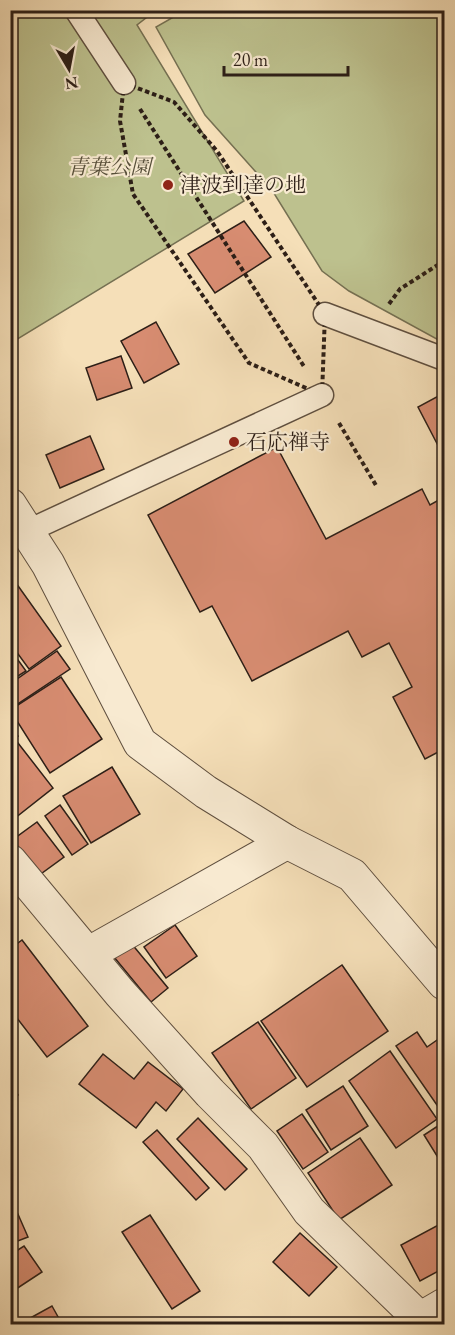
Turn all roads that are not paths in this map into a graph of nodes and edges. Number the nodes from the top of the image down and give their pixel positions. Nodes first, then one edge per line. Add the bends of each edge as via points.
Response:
1 (76, 10) edge
2 (127, 88) road end
3 (325, 314) road end
4 (444, 358) edge
5 (322, 395) road end
6 (19, 518) edge
7 (287, 842) junction
8 (10, 861) edge
9 (88, 954) junction
10 (444, 982) edge
11 (430, 1316) edge

1 - 2 lane
3 - 4 lane
5 - 6 lane
6 - 7 street via 48,564 140,743 206,792
7 - 9 street
7 - 10 street via 352,875
8 - 9 street
9 - 11 street via 210,1093 263,1146 309,1211

